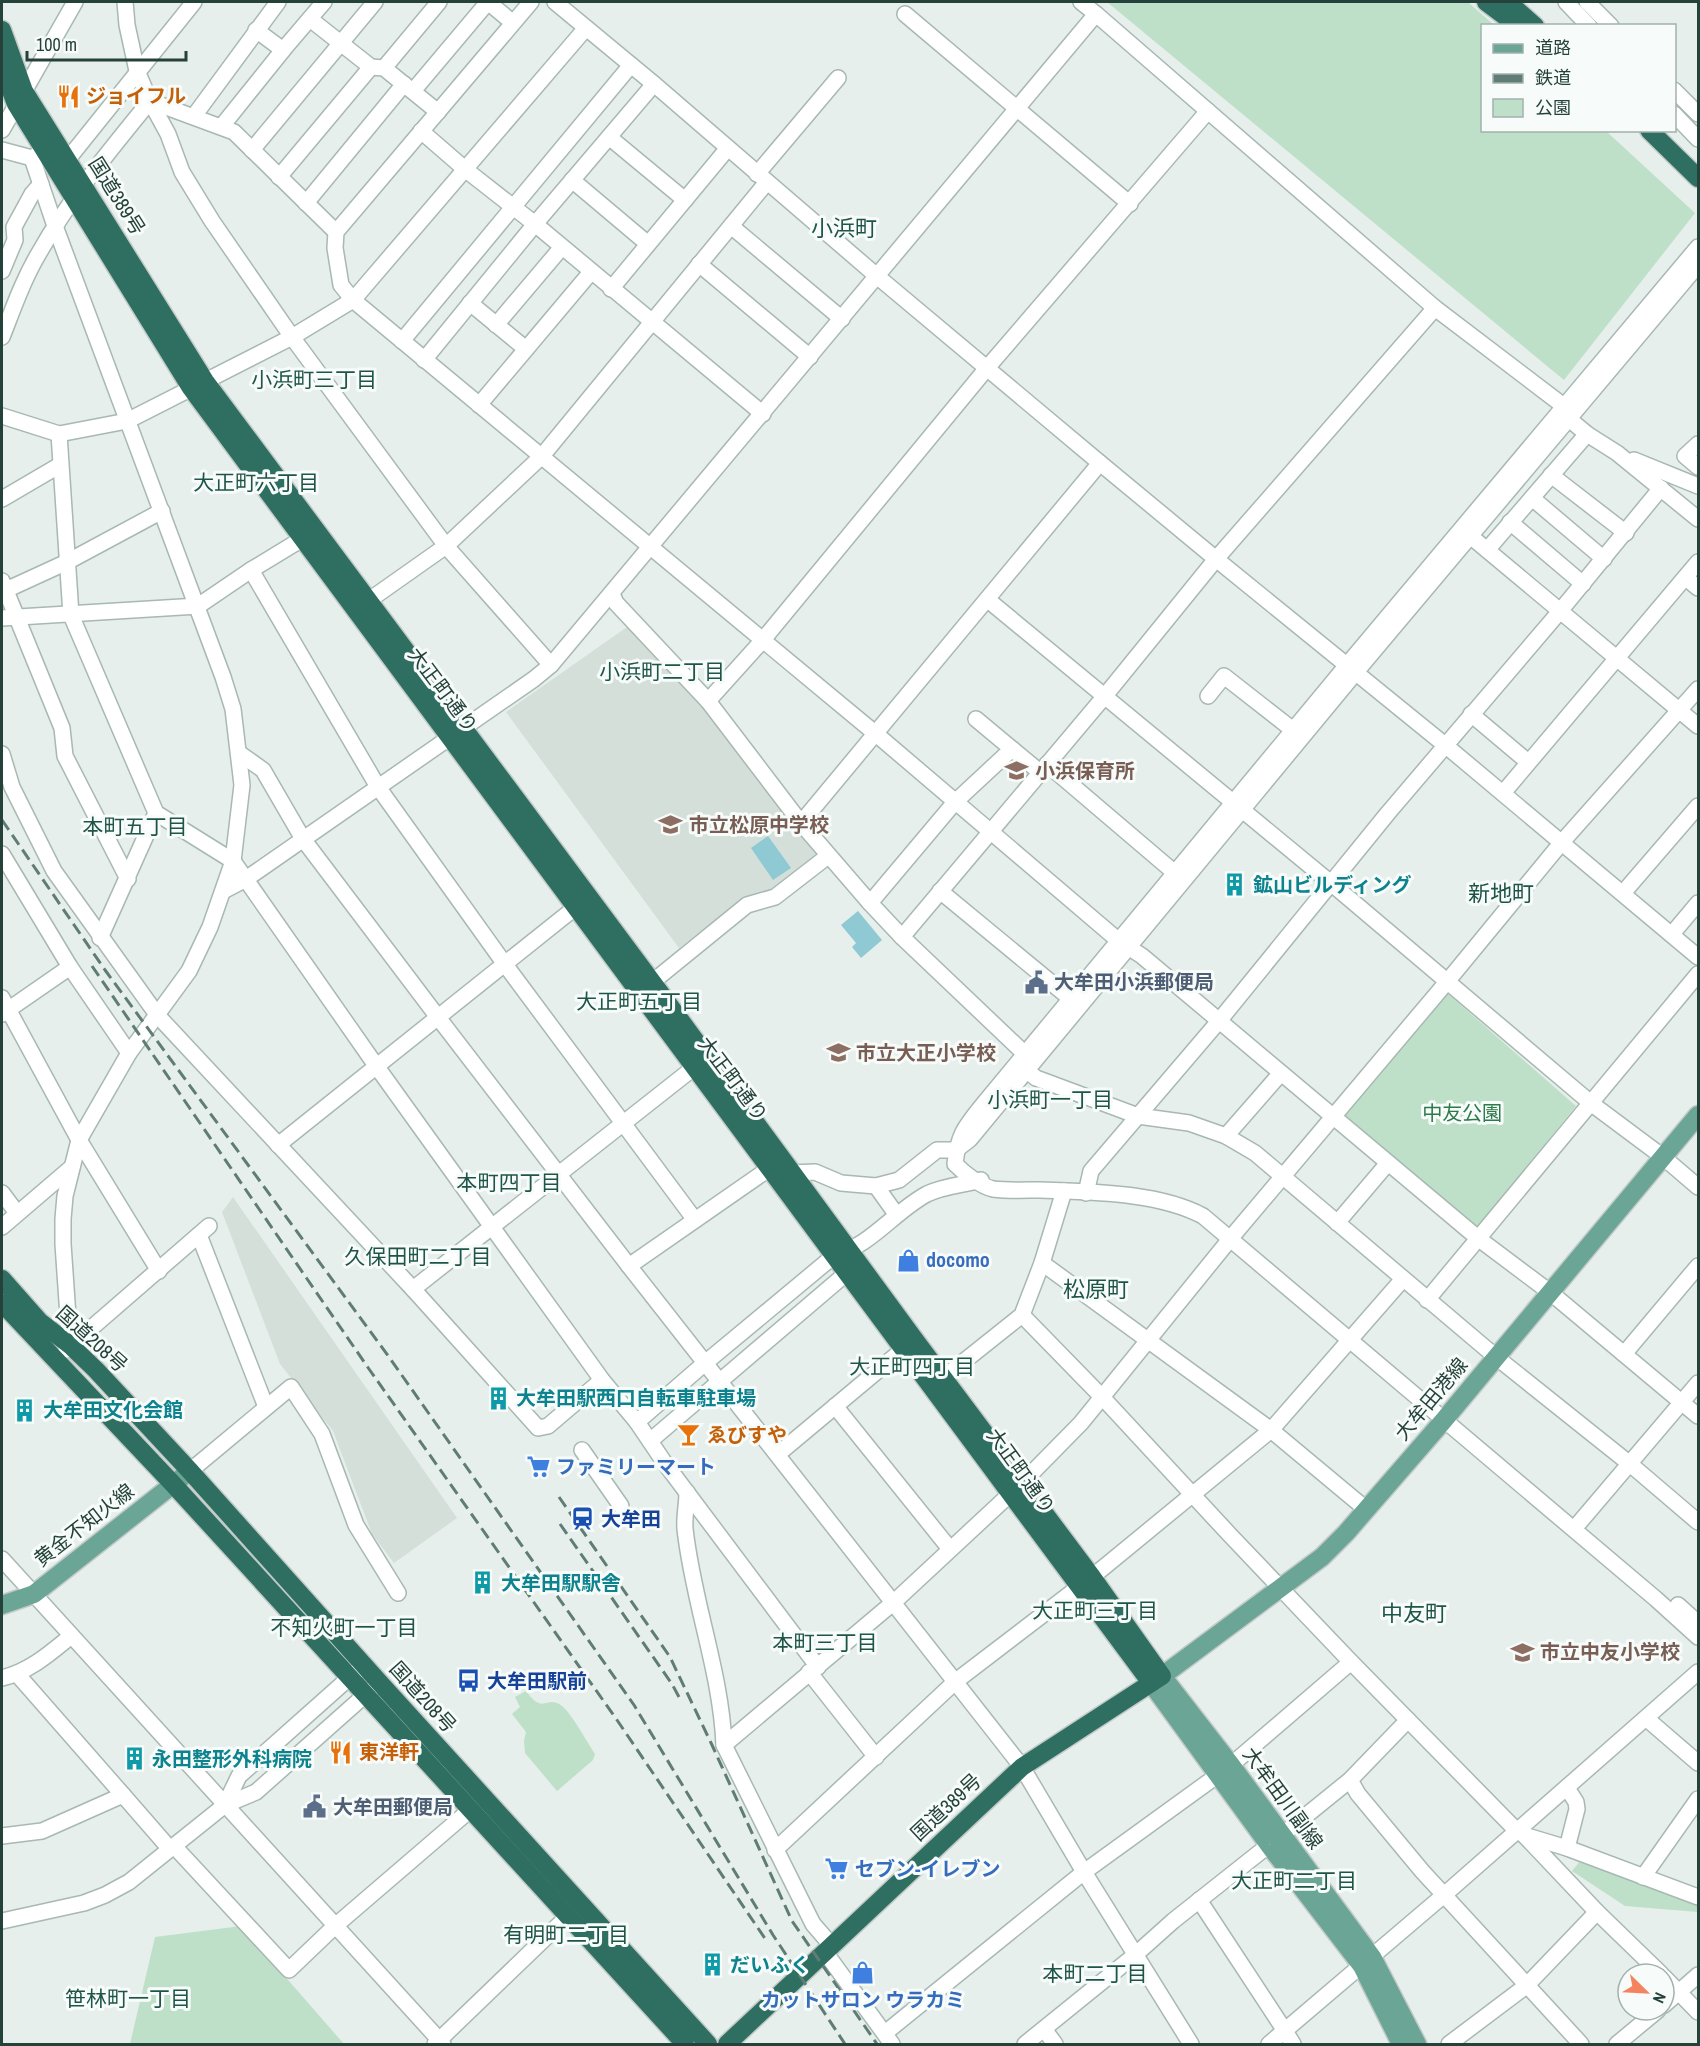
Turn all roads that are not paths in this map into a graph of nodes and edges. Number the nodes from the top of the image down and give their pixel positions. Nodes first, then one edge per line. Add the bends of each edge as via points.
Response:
1 (125, 2) edge
2 (194, 2) edge
3 (278, 2) edge
4 (324, 2) edge
5 (375, 2) edge
6 (439, 2) edge
7 (531, 2) edge
8 (555, 2) edge
9 (1081, 2) edge
10 (1486, 2) edge
11 (1508, 2) edge
12 (1566, 2) edge
13 (1587, 2) edge
14 (69, 5) edge
15 (905, 14) dead end
16 (1096, 14) junction
17 (310, 19) junction
18 (513, 22) junction
19 (1515, 24) edge
20 (1533, 24) edge
21 (1587, 24) edge
22 (1609, 24) edge
23 (586, 28) junction
24 (2, 30) edge
25 (256, 30) junction
26 (340, 43) junction
27 (283, 50) junction
28 (631, 65) junction
29 (2, 67) edge
30 (378, 67) junction
31 (137, 71) junction
32 (838, 78) dead end
33 (654, 84) junction
34 (408, 88) junction
35 (1676, 92) edge
36 (20, 97) junction
37 (150, 101) junction
38 (1018, 110) junction
39 (1208, 111) junction
40 (438, 112) junction
41 (1698, 114) edge
42 (194, 116) junction
43 (1676, 116) edge
44 (222, 126) junction
45 (2, 130) edge
46 (422, 130) junction
47 (1651, 132) edge
48 (609, 137) junction
49 (1698, 139) edge
50 (728, 148) junction
51 (2, 150) edge
52 (252, 150) junction
53 (38, 154) junction
54 (68, 159) junction
55 (466, 170) junction
56 (1696, 176) edge
57 (279, 177) junction
58 (762, 178) junction
59 (572, 180) junction
60 (41, 184) junction
61 (83, 184) junction
62 (73, 199) junction
63 (685, 200) junction
64 (306, 203) junction
65 (1130, 204) junction
66 (513, 207) junction
67 (535, 224) junction
68 (55, 226) junction
69 (731, 226) junction
70 (336, 232) junction
71 (648, 244) junction
72 (562, 247) junction
73 (1698, 247) edge
74 (699, 264) junction
75 (1698, 265) edge
76 (2, 271) edge
77 (591, 272) junction
78 (878, 277) junction
79 (611, 289) junction
80 (353, 300) junction
81 (470, 303) junction
82 (1435, 308) junction
83 (842, 319) junction
84 (652, 323) junction
85 (496, 325) junction
86 (2, 337) edge
87 (292, 337) junction
88 (402, 341) junction
89 (526, 350) junction
90 (810, 357) junction
91 (424, 360) junction
92 (987, 368) junction
93 (198, 385) junction
94 (479, 405) junction
95 (1567, 413) junction
96 (763, 414) junction
97 (2, 416) edge
98 (127, 420) junction
99 (59, 434) junction
100 (1587, 434) junction
101 (1698, 444) edge
102 (1617, 453) junction
103 (542, 456) junction
104 (1100, 463) junction
105 (60, 465) junction
106 (1698, 467) edge
107 (1517, 472) junction
108 (1551, 475) junction
109 (1698, 486) edge
110 (1661, 488) junction
111 (1536, 494) junction
112 (2, 499) edge
113 (162, 511) junction
114 (1698, 519) edge
115 (1510, 522) junction
116 (1466, 533) junction
117 (1626, 533) junction
118 (302, 539) junction
119 (446, 546) junction
120 (649, 548) junction
121 (1487, 550) junction
122 (1216, 559) junction
123 (1604, 559) junction
124 (67, 561) junction
125 (1698, 562) edge
126 (250, 570) junction
127 (1686, 578) junction
128 (1583, 584) junction
129 (4, 585) edge
130 (1698, 588) edge
131 (612, 594) junction
132 (988, 600) junction
133 (368, 601) junction
134 (198, 606) junction
135 (1561, 610) junction
136 (70, 615) junction
137 (2, 618) edge
138 (18, 618) junction
139 (762, 641) junction
140 (1618, 658) junction
141 (551, 665) junction
142 (1352, 669) junction
143 (1698, 689) edge
144 (1208, 696) dead end
145 (1104, 697) junction
146 (708, 701) junction
147 (1680, 710) junction
148 (1471, 714) junction
149 (976, 719) dead end
150 (1698, 726) edge
151 (1293, 730) junction
152 (456, 733) junction
153 (876, 734) junction
154 (1445, 745) junction
155 (1012, 749) junction
156 (239, 753) junction
157 (2, 754) edge
158 (1528, 762) junction
159 (1044, 768) junction
160 (378, 787) junction
161 (1503, 793) junction
162 (955, 802) junction
163 (1698, 806) edge
164 (1237, 808) junction
165 (156, 813) junction
166 (801, 823) junction
167 (991, 834) junction
168 (303, 839) junction
169 (1562, 842) junction
170 (828, 856) junction
171 (3, 858) edge
172 (233, 861) junction
173 (1176, 873) junction
174 (128, 879) junction
175 (246, 879) junction
176 (1332, 884) junction
177 (223, 891) junction
178 (940, 891) junction
179 (1623, 893) junction
180 (870, 903) junction
181 (1698, 903) edge
182 (576, 906) junction
183 (1672, 934) junction
184 (100, 938) junction
185 (902, 938) junction
186 (1124, 944) junction
187 (1698, 957) edge
188 (504, 963) junction
189 (70, 967) junction
190 (1698, 974) edge
191 (1446, 983) junction
192 (646, 987) junction
193 (1071, 999) junction
194 (4, 1007) edge
195 (158, 1016) junction
196 (437, 1016) junction
197 (1219, 1021) junction
198 (129, 1053) junction
199 (1025, 1053) junction
200 (696, 1066) junction
201 (377, 1067) junction
202 (1027, 1071) junction
203 (1281, 1073) junction
204 (1592, 1104) junction
205 (1698, 1115) edge
206 (1137, 1116) junction
207 (1334, 1117) junction
208 (623, 1125) junction
209 (1227, 1136) junction
210 (79, 1140) junction
211 (278, 1145) junction
212 (956, 1150) junction
213 (1663, 1157) junction
214 (1388, 1163) junction
215 (72, 1167) junction
216 (780, 1173) junction
217 (559, 1175) junction
218 (1282, 1177) junction
219 (978, 1181) junction
220 (876, 1186) junction
221 (1698, 1187) edge
222 (1086, 1189) junction
223 (1064, 1191) junction
224 (2, 1193) edge
225 (17, 1213) junction
226 (896, 1214) junction
227 (695, 1220) junction
228 (1337, 1223) junction
229 (492, 1225) junction
230 (2, 1227) edge
231 (1233, 1236) junction
232 (1479, 1239) junction
233 (843, 1253) junction
234 (1042, 1263) junction
235 (629, 1266) junction
236 (1698, 1266) edge
237 (159, 1271) junction
238 (848, 1272) junction
239 (2, 1279) edge
240 (1403, 1279) junction
241 (413, 1289) junction
242 (1551, 1293) junction
243 (1427, 1300) junction
244 (2, 1303) edge
245 (1022, 1315) junction
246 (1353, 1336) junction
247 (1149, 1340) junction
248 (909, 1344) junction
249 (70, 1345) junction
250 (1624, 1354) junction
251 (1496, 1357) junction
252 (55, 1361) junction
253 (705, 1362) junction
254 (943, 1378) junction
255 (602, 1380) junction
256 (720, 1380) junction
257 (1698, 1383) edge
258 (1104, 1398) junction
259 (1682, 1403) junction
260 (835, 1406) junction
261 (266, 1407) junction
262 (1447, 1416) junction
263 (1698, 1416) edge
264 (637, 1422) junction
265 (1271, 1430) junction
266 (650, 1441) junction
267 (582, 1450) dead end
268 (778, 1454) junction
269 (1630, 1464) junction
270 (190, 1471) junction
271 (172, 1484) junction
272 (1016, 1488) junction
273 (687, 1492) junction
274 (1191, 1494) junction
275 (621, 1506) dead end
276 (1366, 1510) junction
277 (1579, 1522) junction
278 (1698, 1522) edge
279 (950, 1549) junction
280 (2, 1559) edge
281 (1085, 1581) junction
282 (1281, 1588) junction
283 (398, 1593) dead end
284 (34, 1594) junction
285 (894, 1602) junction
286 (2, 1605) edge
287 (1698, 1623) edge
288 (71, 1636) junction
289 (1698, 1637) edge
290 (1352, 1662) junction
291 (365, 1666) junction
292 (813, 1669) junction
293 (1698, 1672) edge
294 (17, 1674) junction
295 (349, 1677) junction
296 (2, 1678) edge
297 (1156, 1679) junction
298 (956, 1681) junction
299 (372, 1689) junction
300 (1647, 1719) junction
301 (1408, 1720) junction
302 (724, 1745) junction
303 (876, 1757) junction
304 (1698, 1763) edge
305 (1022, 1767) junction
306 (1224, 1770) junction
307 (1350, 1780) junction
308 (1567, 1788) junction
309 (123, 1795) junction
310 (1698, 1799) edge
311 (225, 1805) junction
312 (470, 1810) junction
313 (3, 1832) edge
314 (1520, 1833) junction
315 (1275, 1840) junction
316 (172, 1847) junction
317 (1567, 1848) junction
318 (775, 1850) junction
319 (1084, 1872) junction
320 (1643, 1877) junction
321 (1444, 1895) junction
322 (1698, 1897) edge
323 (1199, 1900) junction
324 (1597, 1912) junction
325 (567, 1917) junction
326 (2, 1921) edge
327 (335, 1926) junction
328 (828, 1949) junction
329 (1135, 1955) junction
330 (1367, 1961) junction
331 (1648, 1962) edge
332 (1698, 1975) edge
333 (1526, 1986) junction
334 (1676, 1989) edge
335 (1679, 1992) junction
336 (1676, 1995) edge
337 (1698, 2012) edge
338 (1644, 2022) edge
339 (1044, 2029) junction
340 (1285, 2031) junction
341 (889, 2039) edge
342 (439, 2043) edge
343 (685, 2044) edge
344 (708, 2044) edge
345 (727, 2044) edge
346 (1025, 2044) edge
347 (1054, 2044) edge
348 (1191, 2044) edge
349 (1269, 2044) edge
350 (1293, 2044) edge
351 (1401, 2044) edge
352 (1417, 2044) edge
353 (1449, 2044) edge
354 (1581, 2044) edge
355 (1617, 2044) edge

1 - 31 street
2 - 31 street
3 - 25 street
4 - 17 street
5 - 26 street
6 - 30 street
7 - 18 street
8 - 23 street
9 - 16 street
10 - 19 highway
11 - 20 highway
12 - 21 street
13 - 22 street
14 - 36 street
15 - 38 street
16 - 38 street
16 - 39 street
17 - 26 street
17 - 27 street
18 - 34 street via 488,2
18 - 40 street
23 - 28 street
23 - 55 street
24 - 36 highway, 国道389号
25 - 27 street
25 - 42 street
26 - 30 street
26 - 52 street
27 - 44 street
28 - 33 street
28 - 66 street
29 - 36 highway, 国道389号
30 - 34 street
30 - 57 street
31 - 37 street
31 - 54 street
32 - 58 street
33 - 48 street
33 - 50 street
34 - 40 street
34 - 64 street
35 - 41 street
36 - 45 street
36 - 53 highway, 国道389号
36 - 54 highway, 国道389号
37 - 42 street
37 - 61 street
37 - 87 street via 182,172
38 - 65 street
38 - 78 street
39 - 65 street
39 - 82 street
40 - 46 street
42 - 44 street
43 - 49 street
44 - 52 street
46 - 55 street
46 - 70 street
47 - 56 highway
48 - 59 street
48 - 63 street
50 - 58 street
50 - 63 street
51 - 53 street
52 - 57 street
53 - 60 street
53 - 62 highway, 国道389号
54 - 61 highway, 国道389号
55 - 66 street
55 - 80 street
57 - 64 street
58 - 69 street
58 - 78 street
59 - 67 street
59 - 71 street
60 - 68 street
60 - 76 street via 14,227 15,240
61 - 62 street
61 - 93 highway, 国道389号
62 - 68 street
62 - 93 highway, 国道389号
63 - 71 street
64 - 70 street
65 - 92 street
66 - 67 street
66 - 88 street
67 - 72 street
67 - 81 street
68 - 86 street via 24,283
68 - 98 street
69 - 74 street
69 - 83 street
70 - 80 street via 341,285
71 - 79 street
72 - 77 street
72 - 85 street
73 - 95 street
74 - 84 street
74 - 90 street
75 - 95 street
77 - 79 street
77 - 89 street
78 - 83 street
78 - 92 street
79 - 84 street
80 - 87 street
80 - 88 street
81 - 85 street
81 - 91 street
82 - 95 street
82 - 122 street
83 - 90 street
84 - 96 street
84 - 103 street
85 - 89 street
87 - 93 street
87 - 119 street
88 - 91 street
89 - 94 street
90 - 96 street
91 - 94 street
92 - 104 street
92 - 139 street
93 - 98 street
93 - 118 highway, 大正町通り
93 - 133 highway, 大正町通り
94 - 103 street
95 - 100 street
95 - 107 street
96 - 120 street
97 - 99 street
98 - 99 street
98 - 113 street
99 - 105 street
100 - 102 street
100 - 108 street
101 - 106 street via 1685,456
102 - 109 street
102 - 110 street
103 - 119 street
103 - 120 street
104 - 122 street
104 - 132 street
105 - 112 street
105 - 124 street
107 - 111 street
107 - 116 street
108 - 111 street
108 - 117 street
110 - 114 street
110 - 117 street
111 - 115 street
111 - 123 street
113 - 124 street
113 - 134 street
115 - 121 street
115 - 128 street
116 - 121 street
116 - 142 street
117 - 123 street
118 - 126 street
118 - 152 highway, 大正町通り
119 - 133 street
119 - 141 street
120 - 131 street
120 - 139 street
121 - 135 street
122 - 142 street
122 - 145 street
123 - 128 street
124 - 129 street
124 - 136 street
125 - 127 street
126 - 134 street
126 - 160 street
127 - 130 street
127 - 140 street
128 - 135 street
129 - 138 street
131 - 141 street
131 - 146 street via 616,603
132 - 145 street
132 - 153 street
133 - 152 highway, 大正町通り
134 - 136 street
134 - 156 street via 233,709
135 - 140 street
135 - 148 street
136 - 138 street
136 - 165 street
137 - 138 street
138 - 174 street via 62,729 65,756
139 - 146 street
139 - 153 street
140 - 147 street
140 - 158 street
141 - 152 street
142 - 151 street
142 - 154 street
142 - 164 street
143 - 147 street
144 - 151 street via 1224,676
145 - 159 street
145 - 164 street
146 - 166 street
147 - 150 street
147 - 169 street
148 - 154 street
148 - 158 street
149 - 155 street
151 - 164 street
152 - 160 street
152 - 182 highway, 大正町通り
152 - 192 highway, 大正町通り
153 - 162 street
153 - 166 street
154 - 161 street
154 - 176 street
155 - 159 street
155 - 162 street
156 - 168 street via 263,770
156 - 172 street via 242,785
157 - 184 street via 12,787 54,871
158 - 161 street
159 - 167 street
159 - 173 street
160 - 168 street
160 - 188 street
161 - 169 street
162 - 167 street
162 - 180 street
163 - 179 street
164 - 173 street
164 - 176 street
164 - 186 street
165 - 172 street
165 - 174 street
166 - 170 street
167 - 178 street
167 - 186 street
168 - 175 street
168 - 196 street
169 - 179 street
169 - 191 street
170 - 180 street
170 - 192 street via 776,897 747,905
171 - 189 street
172 - 175 street
172 - 177 street
173 - 186 street
174 - 184 street
175 - 177 street
175 - 201 street
176 - 191 street
176 - 197 street
177 - 195 street via 189,971
178 - 185 street
178 - 193 street
179 - 183 street
180 - 185 street
181 - 183 street
182 - 188 street
182 - 192 highway, 大正町通り
183 - 187 street
184 - 195 street
185 - 199 street
186 - 193 street
186 - 197 street
186 - 202 street
188 - 196 street
188 - 208 street
189 - 194 street
189 - 198 street
190 - 204 street
191 - 204 street
191 - 207 street
192 - 200 highway, 大正町通り
192 - 216 highway, 大正町通り
193 - 199 street
194 - 210 street
195 - 198 street
195 - 211 street
196 - 201 street
196 - 217 street
197 - 203 street
197 - 206 street
198 - 210 street
199 - 202 street
199 - 212 street via 962,1131
200 - 208 street
200 - 216 highway, 大正町通り
201 - 211 street
201 - 229 street
202 - 206 street via 1036,1078
202 - 212 street via 970,1139
203 - 207 street
203 - 209 street
204 - 213 street
204 - 232 street
205 - 213 main road, 大牟田港線
206 - 209 street via 1189,1123
206 - 222 street via 1091,1171
207 - 214 street
207 - 218 street
208 - 217 street
208 - 227 street
209 - 218 street via 1255,1153
210 - 215 street
210 - 237 street
211 - 241 street
212 - 219 street via 955,1164
212 - 220 street via 937,1150 899,1180
213 - 221 street
213 - 242 main road, 大牟田港線
214 - 228 street
214 - 232 street
215 - 225 street
215 - 249 street via 65,1196 63,1244
216 - 220 street via 816,1172 841,1183
216 - 227 street
216 - 233 highway, 大正町通り
217 - 229 street
217 - 235 street
218 - 228 street
218 - 231 street
219 - 222 street via 990,1178
219 - 223 street via 991,1188
219 - 226 street via 928,1194
220 - 226 street
222 - 223 street
222 - 231 street via 1185,1206
223 - 234 street
224 - 225 street
225 - 230 street
226 - 233 street
227 - 235 street
228 - 240 street
229 - 241 street
229 - 255 street
231 - 246 street
231 - 247 street
232 - 242 street
232 - 243 street
233 - 238 highway, 大正町通り
233 - 248 highway, 大正町通り
233 - 253 street
234 - 245 street
234 - 247 street
235 - 253 street
236 - 250 street
237 - 249 street
237 - 261 street via 204,1231
238 - 248 highway, 大正町通り
238 - 256 street
239 - 249 highway, 国道208号 via 40,1322
240 - 243 street
240 - 246 street
241 - 255 street via 538,1428 548,1426
242 - 250 street
242 - 251 main road, 大牟田港線
243 - 251 street
244 - 252 highway, 国道208号
245 - 254 street
245 - 258 street
246 - 262 street
246 - 265 street
247 - 258 street
247 - 265 street
248 - 254 highway, 大正町通り
248 - 260 street
248 - 272 highway, 大正町通り
249 - 252 street
249 - 270 highway, 国道208号
250 - 259 street
251 - 262 main road, 大牟田港線
251 - 269 street
252 - 271 highway, 国道208号
253 - 256 street
253 - 264 street
254 - 272 highway, 大正町通り
255 - 264 street
256 - 266 street
256 - 268 street
257 - 259 street
258 - 272 street
258 - 274 street
259 - 263 street
259 - 269 street
260 - 268 street
260 - 279 street
261 - 270 street
261 - 283 street via 291,1387 322,1434 356,1525
262 - 276 main road, 大牟田港線
262 - 277 street
262 - 289 street
264 - 266 street
265 - 274 street
265 - 276 street
266 - 273 street
267 - 275 street
268 - 285 street
269 - 277 street
269 - 278 street
270 - 271 main road, 黄金不知火線
270 - 291 highway, 国道208号
271 - 284 main road, 黄金不知火線
271 - 295 highway, 国道208号
272 - 279 street
272 - 281 highway, 大正町通り
273 - 292 street
273 - 302 street via 685,1527 723,1717
274 - 281 street
274 - 282 street
276 - 282 main road, 大牟田港線 via 1322,1557
277 - 287 street
279 - 285 street
280 - 284 street
281 - 297 highway, 大正町通り
281 - 298 street
282 - 290 street
282 - 297 main road, 大牟田港線
284 - 286 main road, 黄金不知火線
284 - 288 street
285 - 292 street
285 - 298 street
288 - 294 street via 42,1661
288 - 311 street
290 - 301 street
290 - 306 street
291 - 295 street
291 - 299 highway, 国道208号
292 - 302 street
292 - 303 street
293 - 300 street
294 - 296 street
294 - 309 street
295 - 299 highway, 国道208号
295 - 311 street via 239,1776
297 - 305 highway, 国道389号
297 - 306 main road, 大牟田川副線
298 - 303 street
298 - 305 street
299 - 311 street via 256,1792
299 - 312 highway, 国道208号
299 - 344 highway, 国道208号
300 - 304 street
300 - 308 street
301 - 307 street
301 - 314 street
302 - 318 street
303 - 318 street
305 - 319 street
305 - 328 highway, 国道389号
306 - 315 main road, 大牟田川副線
306 - 319 street
307 - 315 street
307 - 321 street
308 - 314 street
308 - 317 street via 1577,1809
309 - 313 street via 42,1830
309 - 316 street
310 - 320 street
311 - 316 street
311 - 327 street
312 - 325 highway, 国道208号
312 - 327 street
314 - 317 street
314 - 321 street
314 - 324 street
315 - 323 street
315 - 330 main road, 大牟田川副線
316 - 326 street via 129,1882 105,1895
316 - 327 street via 290,1970
317 - 320 street
318 - 328 street
319 - 329 street
319 - 341 street
320 - 322 street
321 - 330 street
321 - 333 street
323 - 329 street
323 - 340 street
324 - 331 street
324 - 333 street
325 - 342 street
325 - 343 highway, 国道208号
327 - 342 street
328 - 341 street
328 - 345 highway, 国道389号
329 - 339 street
329 - 348 street
330 - 340 street
330 - 351 main road, 大牟田川副線
330 - 352 main road, 大牟田川副線
332 - 335 street
333 - 353 street
333 - 354 street
334 - 335 street
335 - 336 street
335 - 337 street
338 - 355 street
339 - 346 street
339 - 347 street
340 - 349 street
340 - 350 street

